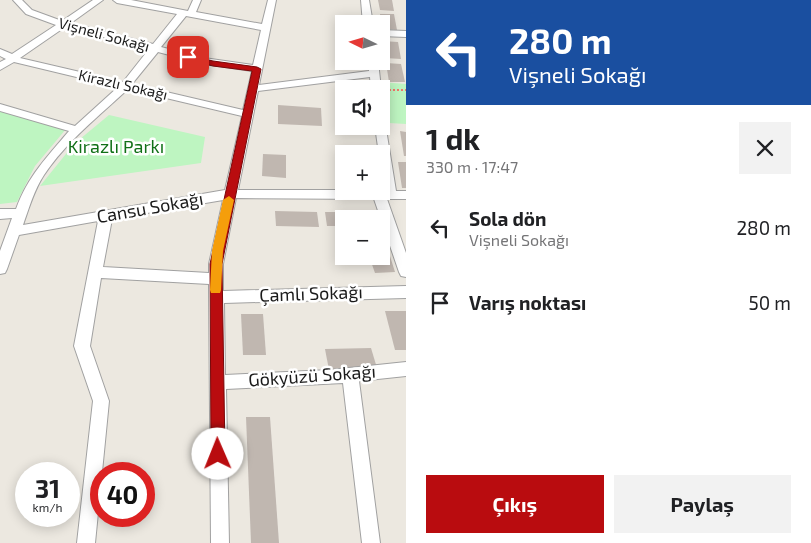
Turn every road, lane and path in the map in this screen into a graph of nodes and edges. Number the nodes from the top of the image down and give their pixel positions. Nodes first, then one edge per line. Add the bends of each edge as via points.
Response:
1 (17, 0) edge
2 (99, 0) edge
3 (117, 0) edge
4 (197, 0) edge
5 (272, 0) edge
6 (365, 0) edge
7 (187, 13) junction
8 (367, 15) edge
9 (63, 24) junction
10 (266, 28) junction
11 (390, 33) edge
12 (406, 34) edge
13 (155, 49) junction
14 (0, 52) edge
15 (12, 58) junction
16 (0, 67) edge
17 (257, 69) junction
18 (374, 70) edge
19 (374, 73) junction
20 (375, 80) edge
21 (126, 85) junction
22 (252, 89) junction
23 (390, 90) edge
24 (406, 90) edge
25 (0, 107) edge
26 (247, 114) junction
27 (77, 130) junction
28 (230, 194) junction
29 (335, 195) edge
30 (390, 195) edge
31 (406, 195) edge
32 (385, 200) edge
33 (21, 213) junction
34 (0, 214) edge
35 (106, 215) junction
36 (14, 231) junction
37 (0, 269) edge
38 (96, 272) junction
39 (406, 272) edge
40 (215, 279) junction
41 (406, 292) edge
42 (216, 297) junction
43 (406, 369) edge
44 (350, 375) junction
45 (217, 382) junction
46 (86, 543) edge
47 (220, 543) edge
48 (371, 543) edge

1 - 9 street, Vişneli Sokağı via 32,14
2 - 9 street
3 - 7 street
4 - 7 street
5 - 10 street
6 - 8 street
7 - 10 street
7 - 13 street
9 - 13 street, Vişneli Sokağı
9 - 15 street
10 - 17 street
11 - 12 street
13 - 17 street, Vişneli Sokağı
13 - 21 street
14 - 15 street, Kirazlı Sokağı
15 - 16 street
15 - 21 street, Kirazlı Sokağı
17 - 22 street
18 - 19 street
19 - 20 street
19 - 22 street
21 - 26 street, Kirazlı Sokağı
21 - 27 street
22 - 26 street
23 - 24 path
25 - 27 street
26 - 28 street
27 - 33 street via 40,172
28 - 29 street, Cansu Sokağı
28 - 35 street, Cansu Sokağı
28 - 40 street
30 - 31 street, Cansu Sokağı
32 - 39 street
33 - 34 street
33 - 36 street
35 - 36 street, Cansu Sokağı
35 - 38 street
36 - 37 street
38 - 40 street
38 - 46 street via 82,346 101,402
40 - 42 street
41 - 42 street, Çamlı Sokağı
42 - 45 street
43 - 44 street, Gökyüzü Sokağı
44 - 45 street, Gökyüzü Sokağı
44 - 48 street
45 - 47 street

